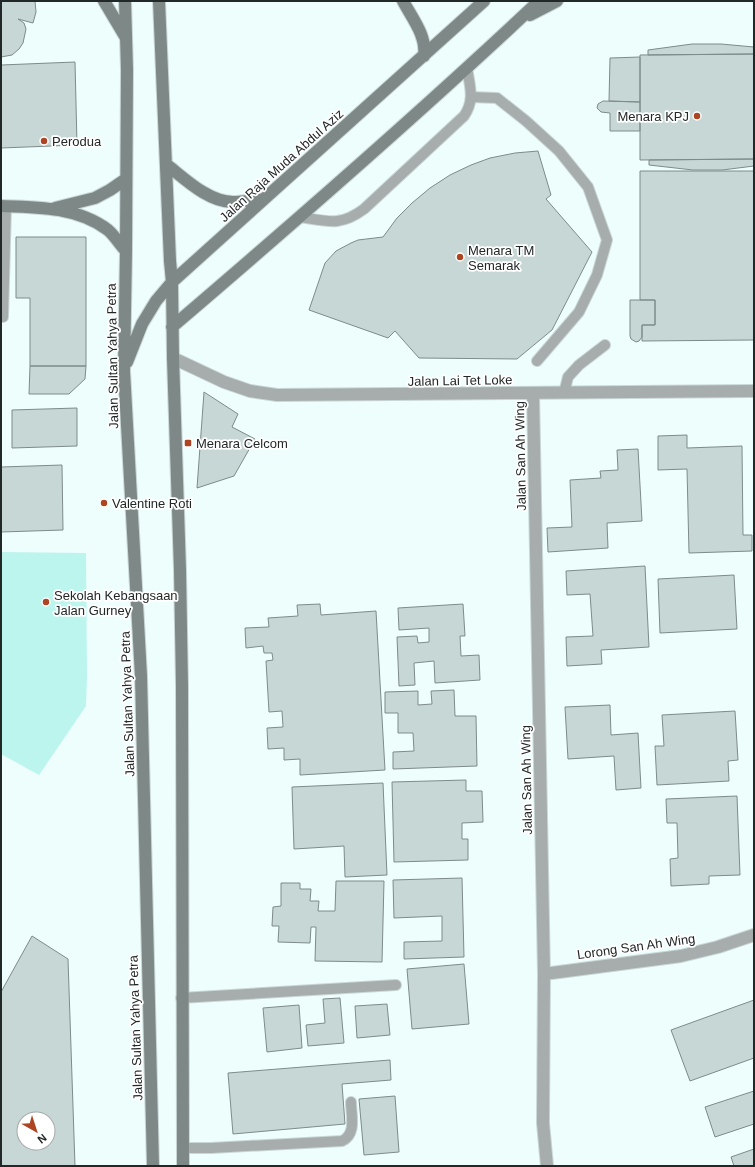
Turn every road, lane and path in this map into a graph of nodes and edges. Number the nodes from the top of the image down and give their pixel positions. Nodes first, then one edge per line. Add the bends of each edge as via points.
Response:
1 (104, 1) edge
2 (125, 1) edge
3 (403, 1) edge
4 (484, 1) edge
5 (539, 1) edge
6 (557, 1) edge
7 (160, 2) edge
8 (516, 22) junction
9 (126, 39) junction
10 (424, 56) junction
11 (467, 68) junction
12 (471, 97) junction
13 (166, 164) junction
14 (126, 179) junction
15 (264, 199) junction
16 (3, 206) edge
17 (55, 208) junction
18 (300, 217) junction
19 (126, 251) junction
20 (172, 282) junction
21 (4, 317) dead end
22 (172, 327) junction
23 (605, 345) dead end
24 (173, 358) junction
25 (537, 361) dead end
26 (124, 371) junction
27 (754, 391) edge
28 (564, 392) junction
29 (533, 393) junction
30 (754, 935) edge
31 (544, 974) junction
32 (396, 985) dead end
33 (181, 998) junction
34 (351, 1102) dead end
35 (182, 1148) junction
36 (153, 1166) edge
37 (183, 1166) edge
38 (547, 1166) edge

1 - 9 main road
2 - 9 main road, Jalan Sultan Yahya Petra
3 - 10 main road via 423,38
4 - 10 main road, Jalan Raja Muda Abdul Aziz
5 - 8 main road
6 - 8 main road
7 - 13 main road
8 - 11 main road
9 - 14 main road, Jalan Sultan Yahya Petra
10 - 15 main road, Jalan Raja Muda Abdul Aziz
11 - 12 lane
11 - 18 main road
12 - 18 lane via 470,109 464,116 364,209 354,216 335,222
12 - 25 lane via 497,98 526,120 559,151 588,187 607,240 597,275 579,312
13 - 15 main road via 211,197 231,202
13 - 20 main road
14 - 17 main road via 95,198
14 - 19 main road, Jalan Sultan Yahya Petra
15 - 20 main road, Jalan Raja Muda Abdul Aziz
16 - 17 main road
16 - 21 lane
17 - 19 main road via 90,220 108,231
18 - 22 main road
19 - 26 main road, Jalan Sultan Yahya Petra
20 - 22 main road
20 - 26 main road, Jalan Raja Muda Abdul Aziz via 142,324
22 - 24 main road
23 - 28 lane via 568,377
24 - 29 street, Jalan Lai Tet Loke via 250,392 277,395
24 - 33 main road via 182,686
26 - 36 main road, Jalan Sultan Yahya Petra via 141,676
27 - 28 street, Jalan Lai Tet Loke
28 - 29 street, Jalan Lai Tet Loke
29 - 31 street, Jalan San Ah Wing
30 - 31 street, Lorong San Ah Wing via 681,956
31 - 38 street, Jalan San Ah Wing via 543,1123
32 - 33 lane
33 - 35 main road
34 - 35 lane via 352,1130 347,1139 342,1141
35 - 37 main road

